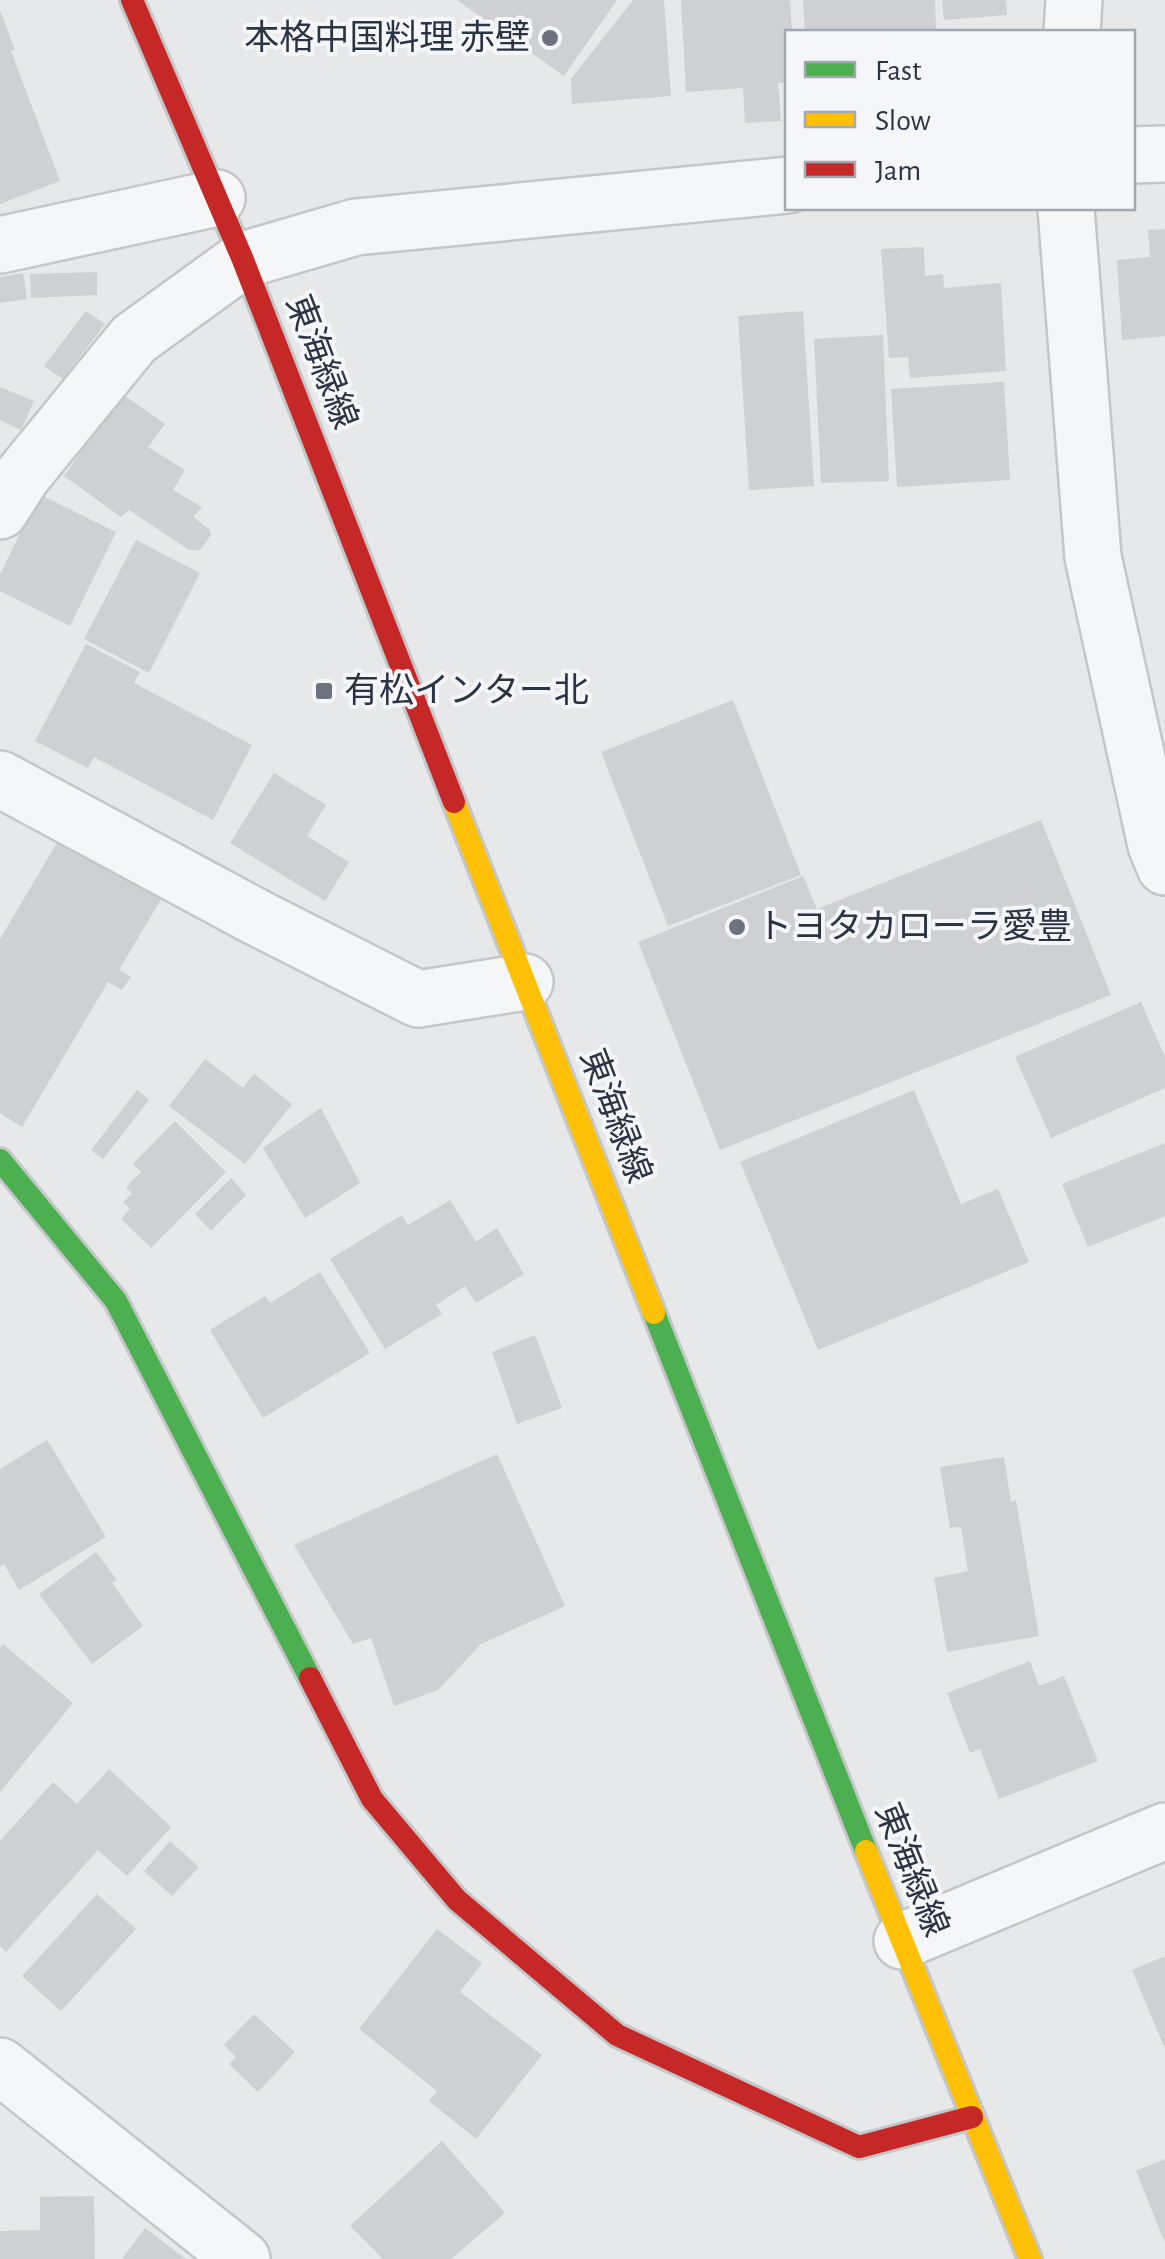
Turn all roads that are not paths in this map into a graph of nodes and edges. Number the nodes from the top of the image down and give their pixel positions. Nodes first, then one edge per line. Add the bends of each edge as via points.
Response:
1 (132, 0) edge
2 (1074, 0) edge
3 (1072, 30) edge
4 (1165, 154) edge
5 (1135, 155) edge
6 (785, 185) edge
7 (217, 198) junction
8 (1066, 210) edge
9 (0, 245) edge
10 (243, 260) junction
11 (0, 511) edge
12 (0, 779) edge
13 (1165, 867) edge
14 (525, 982) junction
15 (0, 1160) edge
16 (1165, 1831) edge
17 (902, 1941) junction
18 (0, 2066) edge
19 (972, 2117) junction
20 (242, 2259) edge
21 (1030, 2259) edge

1 - 7 main road, 東海緑線
2 - 3 street
4 - 5 street
6 - 10 street via 356,227
7 - 9 street
7 - 10 main road, 東海緑線
8 - 13 street via 1093,556
10 - 11 street via 134,338
10 - 14 main road, 東海緑線
12 - 14 street via 418,999
14 - 17 main road, 東海緑線
15 - 19 main road via 116,1301 372,1799 457,1900 617,2036 859,2147
16 - 17 street
17 - 19 main road, 東海緑線
18 - 20 street
19 - 21 main road, 東海緑線

